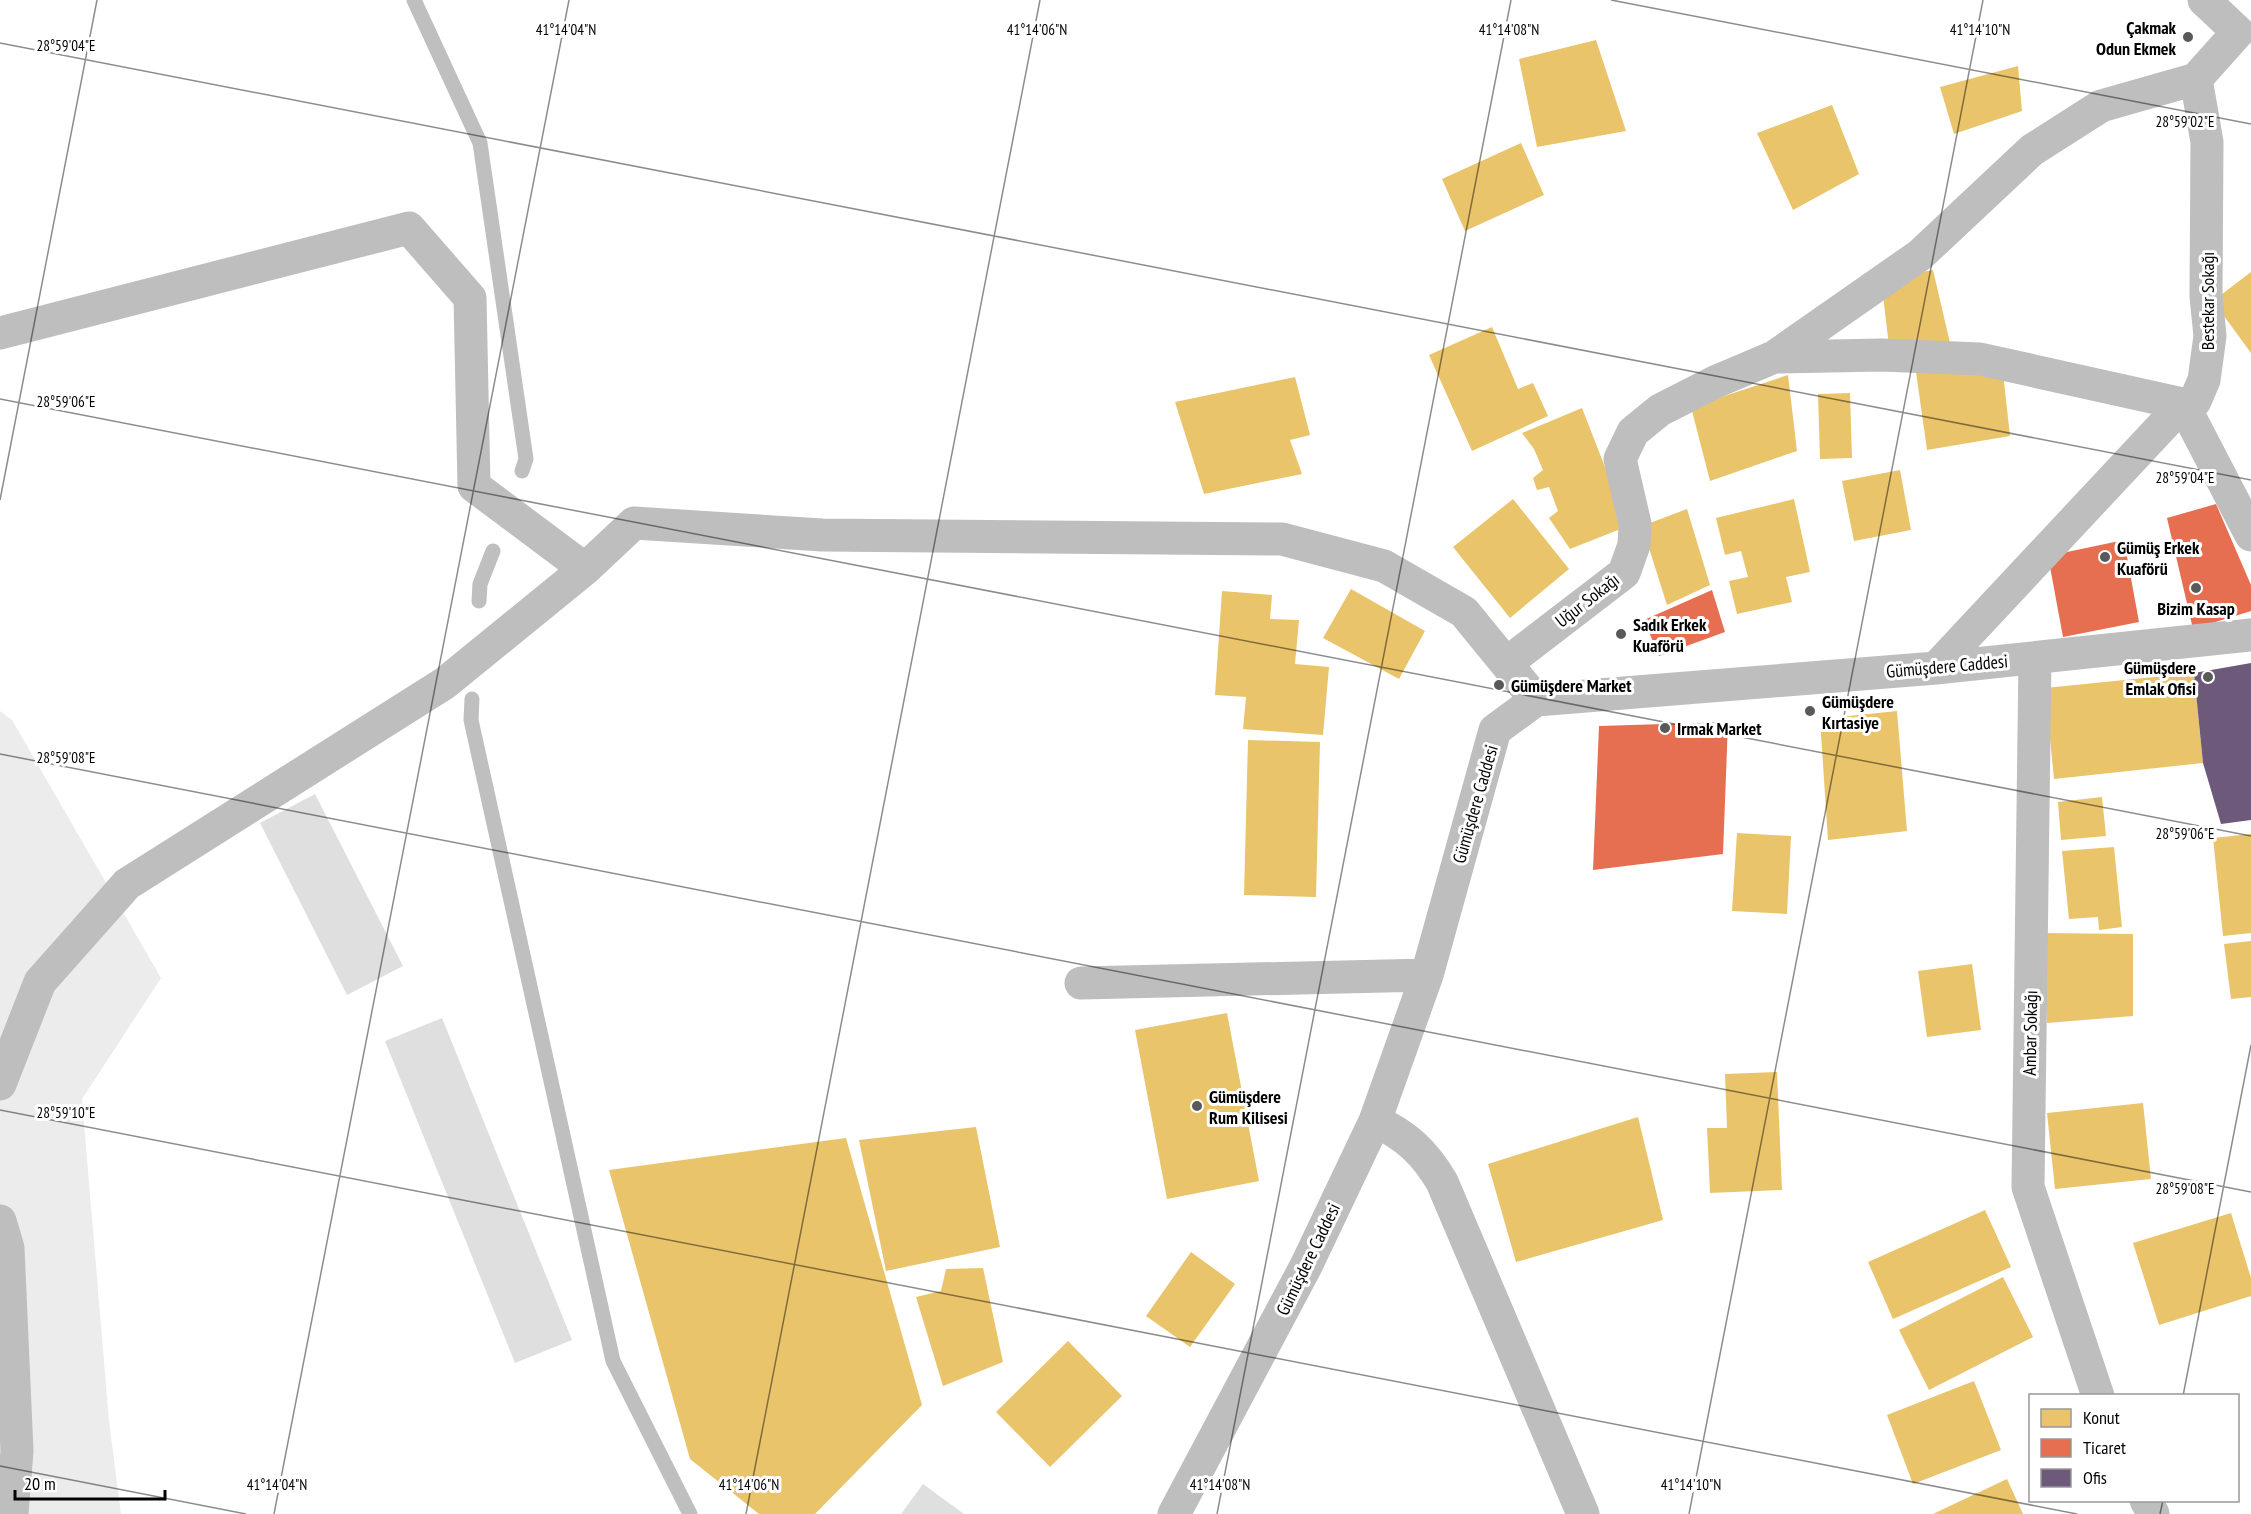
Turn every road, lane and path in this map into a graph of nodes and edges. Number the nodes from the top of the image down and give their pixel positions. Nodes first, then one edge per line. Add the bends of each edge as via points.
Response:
1 (2204, 0) edge
2 (2196, 79) junction
3 (0, 333) edge
4 (1774, 357) junction
5 (2183, 404) junction
6 (2251, 535) edge
7 (585, 569) junction
8 (2251, 635) edge
9 (2036, 658) junction
10 (1508, 662) junction
11 (1936, 668) junction
12 (1536, 700) junction
13 (1427, 975) junction
14 (1081, 983) dead end
15 (0, 1084) edge
16 (1375, 1121) junction
17 (0, 1221) edge
18 (2098, 1394) edge
19 (12, 1514) edge
20 (1174, 1514) edge
21 (1583, 1514) edge

1 - 2 street via 2238,32
2 - 4 street via 2100,105 2032,150 1920,255
2 - 5 street, Bestekar Sokağı via 2207,142 2206,296 2210,336 2204,380 2195,401
3 - 7 street via 409,228 470,298 474,486
4 - 5 street via 1882,355 1980,359
4 - 10 street, Uğur Sokağı via 1660,410 1633,432 1620,459 1635,524 1634,544 1623,573
5 - 6 street
5 - 11 street, Bestekar Sokağı
7 - 10 street via 634,523 822,535 1282,539 1384,566 1464,612
7 - 15 street via 445,683 127,884 40,982
8 - 9 street, Gümüşdere Caddesi
9 - 11 street, Gümüşdere Caddesi
9 - 18 street, Ambar Sokağı via 2028,1187
10 - 12 street
11 - 12 street, Gümüşdere Caddesi
12 - 13 street, Gümüşdere Caddesi via 1495,730
13 - 14 street
13 - 16 street, Gümüşdere Caddesi
16 - 20 street, Gümüşdere Caddesi via 1306,1266
16 - 21 street via 1413,1143 1442,1182
17 - 19 street via 8,1248 17,1439

